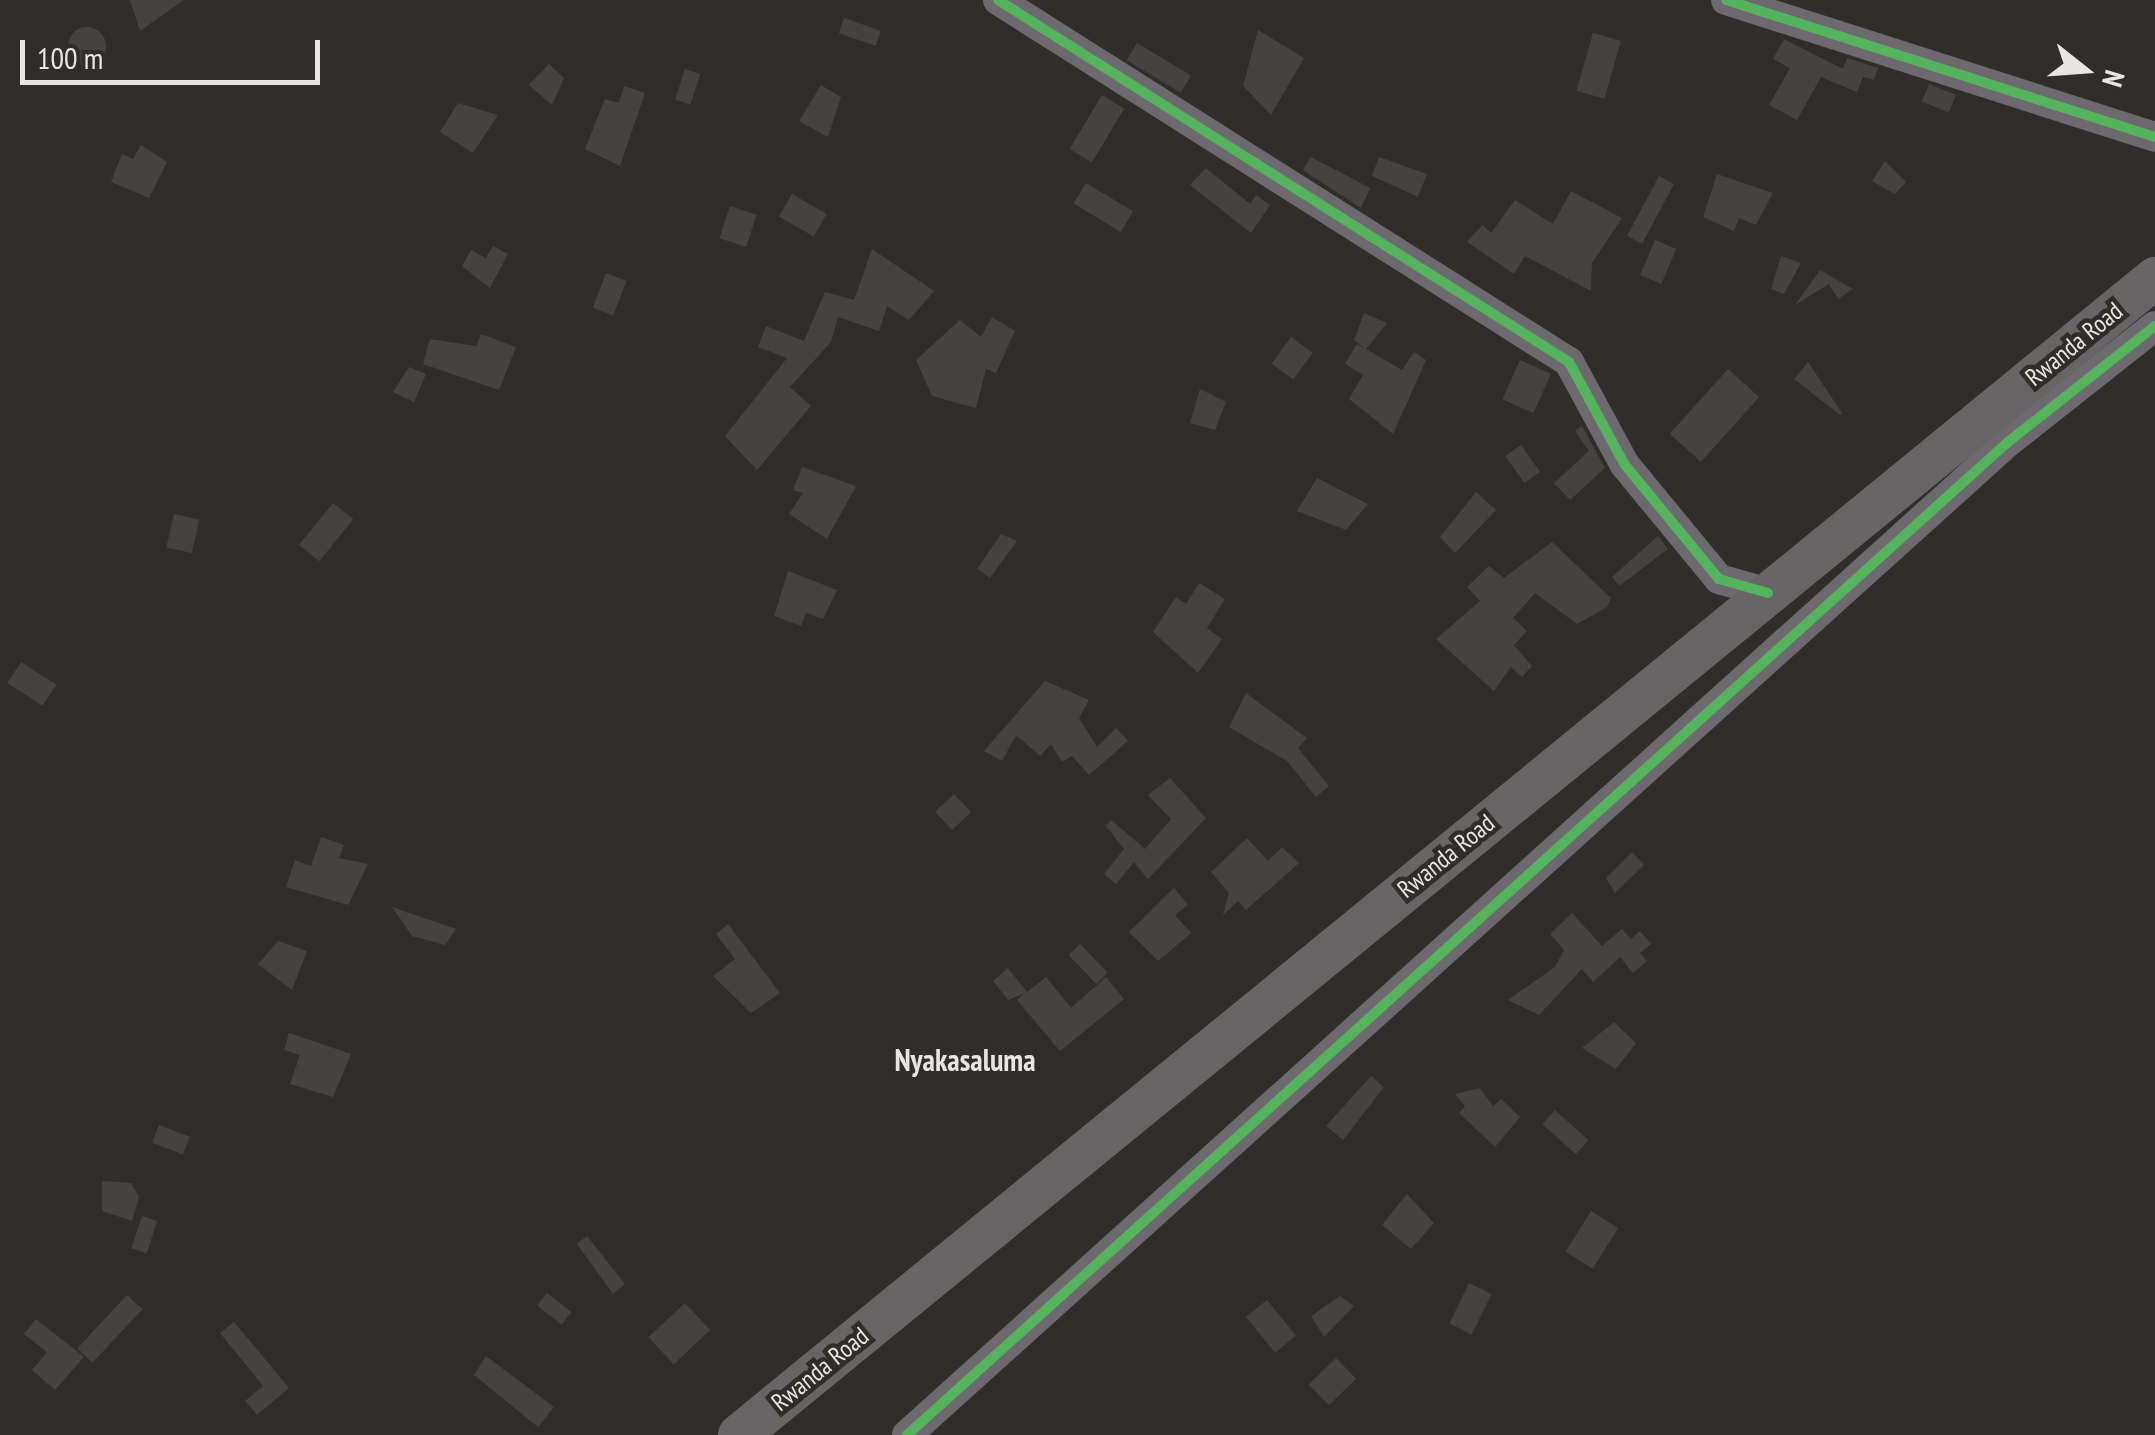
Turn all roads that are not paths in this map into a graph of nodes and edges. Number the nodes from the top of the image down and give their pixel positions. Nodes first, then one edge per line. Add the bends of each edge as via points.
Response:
1 (998, 0) edge
2 (1726, 0) edge
3 (2155, 137) edge
4 (2155, 278) edge
5 (2155, 326) edge
6 (1768, 593) junction
7 (739, 1435) edge
8 (907, 1435) edge

1 - 6 street via 1569,362 1625,466 1719,579
2 - 3 street
4 - 6 highway, Rwanda Road
5 - 8 street via 2008,442
6 - 7 highway, Rwanda Road

